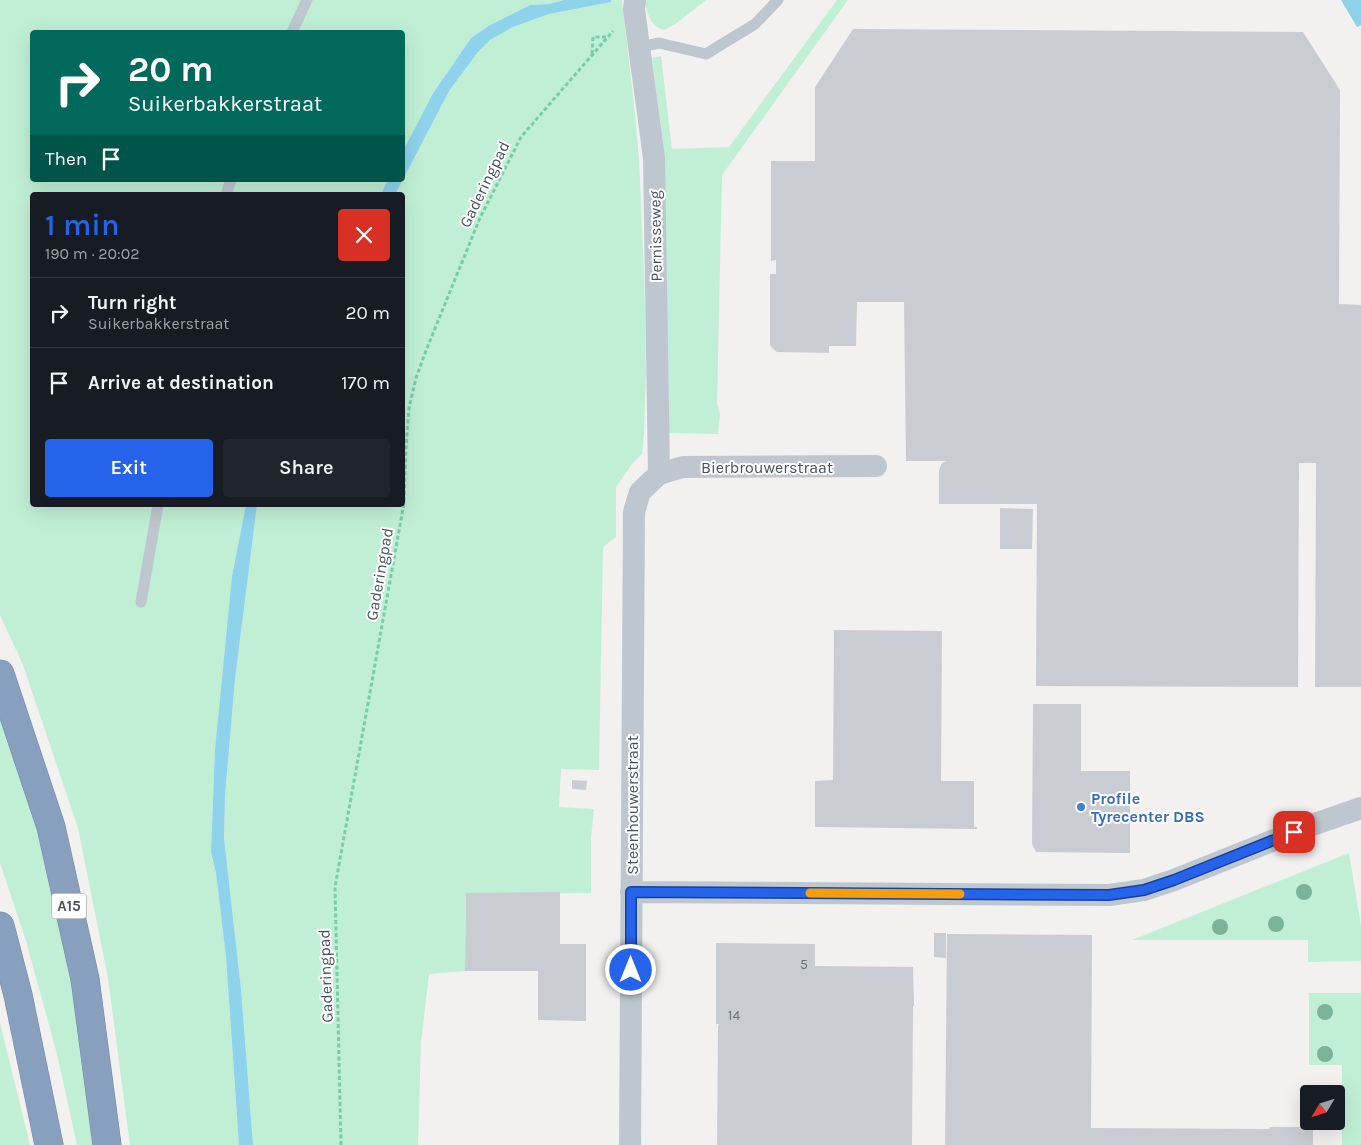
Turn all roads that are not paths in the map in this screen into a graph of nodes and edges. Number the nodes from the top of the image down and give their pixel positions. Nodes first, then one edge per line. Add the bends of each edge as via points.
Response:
1 (307, 0) edge
2 (778, 0) edge
3 (634, 5) edge
4 (293, 30) edge
5 (640, 47) junction
6 (876, 466) dead end
7 (659, 474) junction
8 (158, 507) edge
9 (141, 602) dead end
10 (0, 674) edge
11 (1361, 808) edge
12 (631, 892) junction
13 (0, 926) edge
14 (49, 1145) edge
15 (107, 1145) edge
16 (630, 1145) edge

1 - 4 lane
2 - 5 lane via 755,24 706,54 659,43
3 - 5 street, Pernisseweg
5 - 7 street, Pernisseweg via 654,158
6 - 7 street, Bierbrouwerstraat via 683,467
7 - 12 street, Steenhouwerstraat via 640,492 634,512
8 - 9 lane
10 - 15 highway, A15 via 50,827 86,979
11 - 12 street via 1174,880 1144,890 1109,895
12 - 16 street, Steenhouwerstraat
13 - 14 highway

